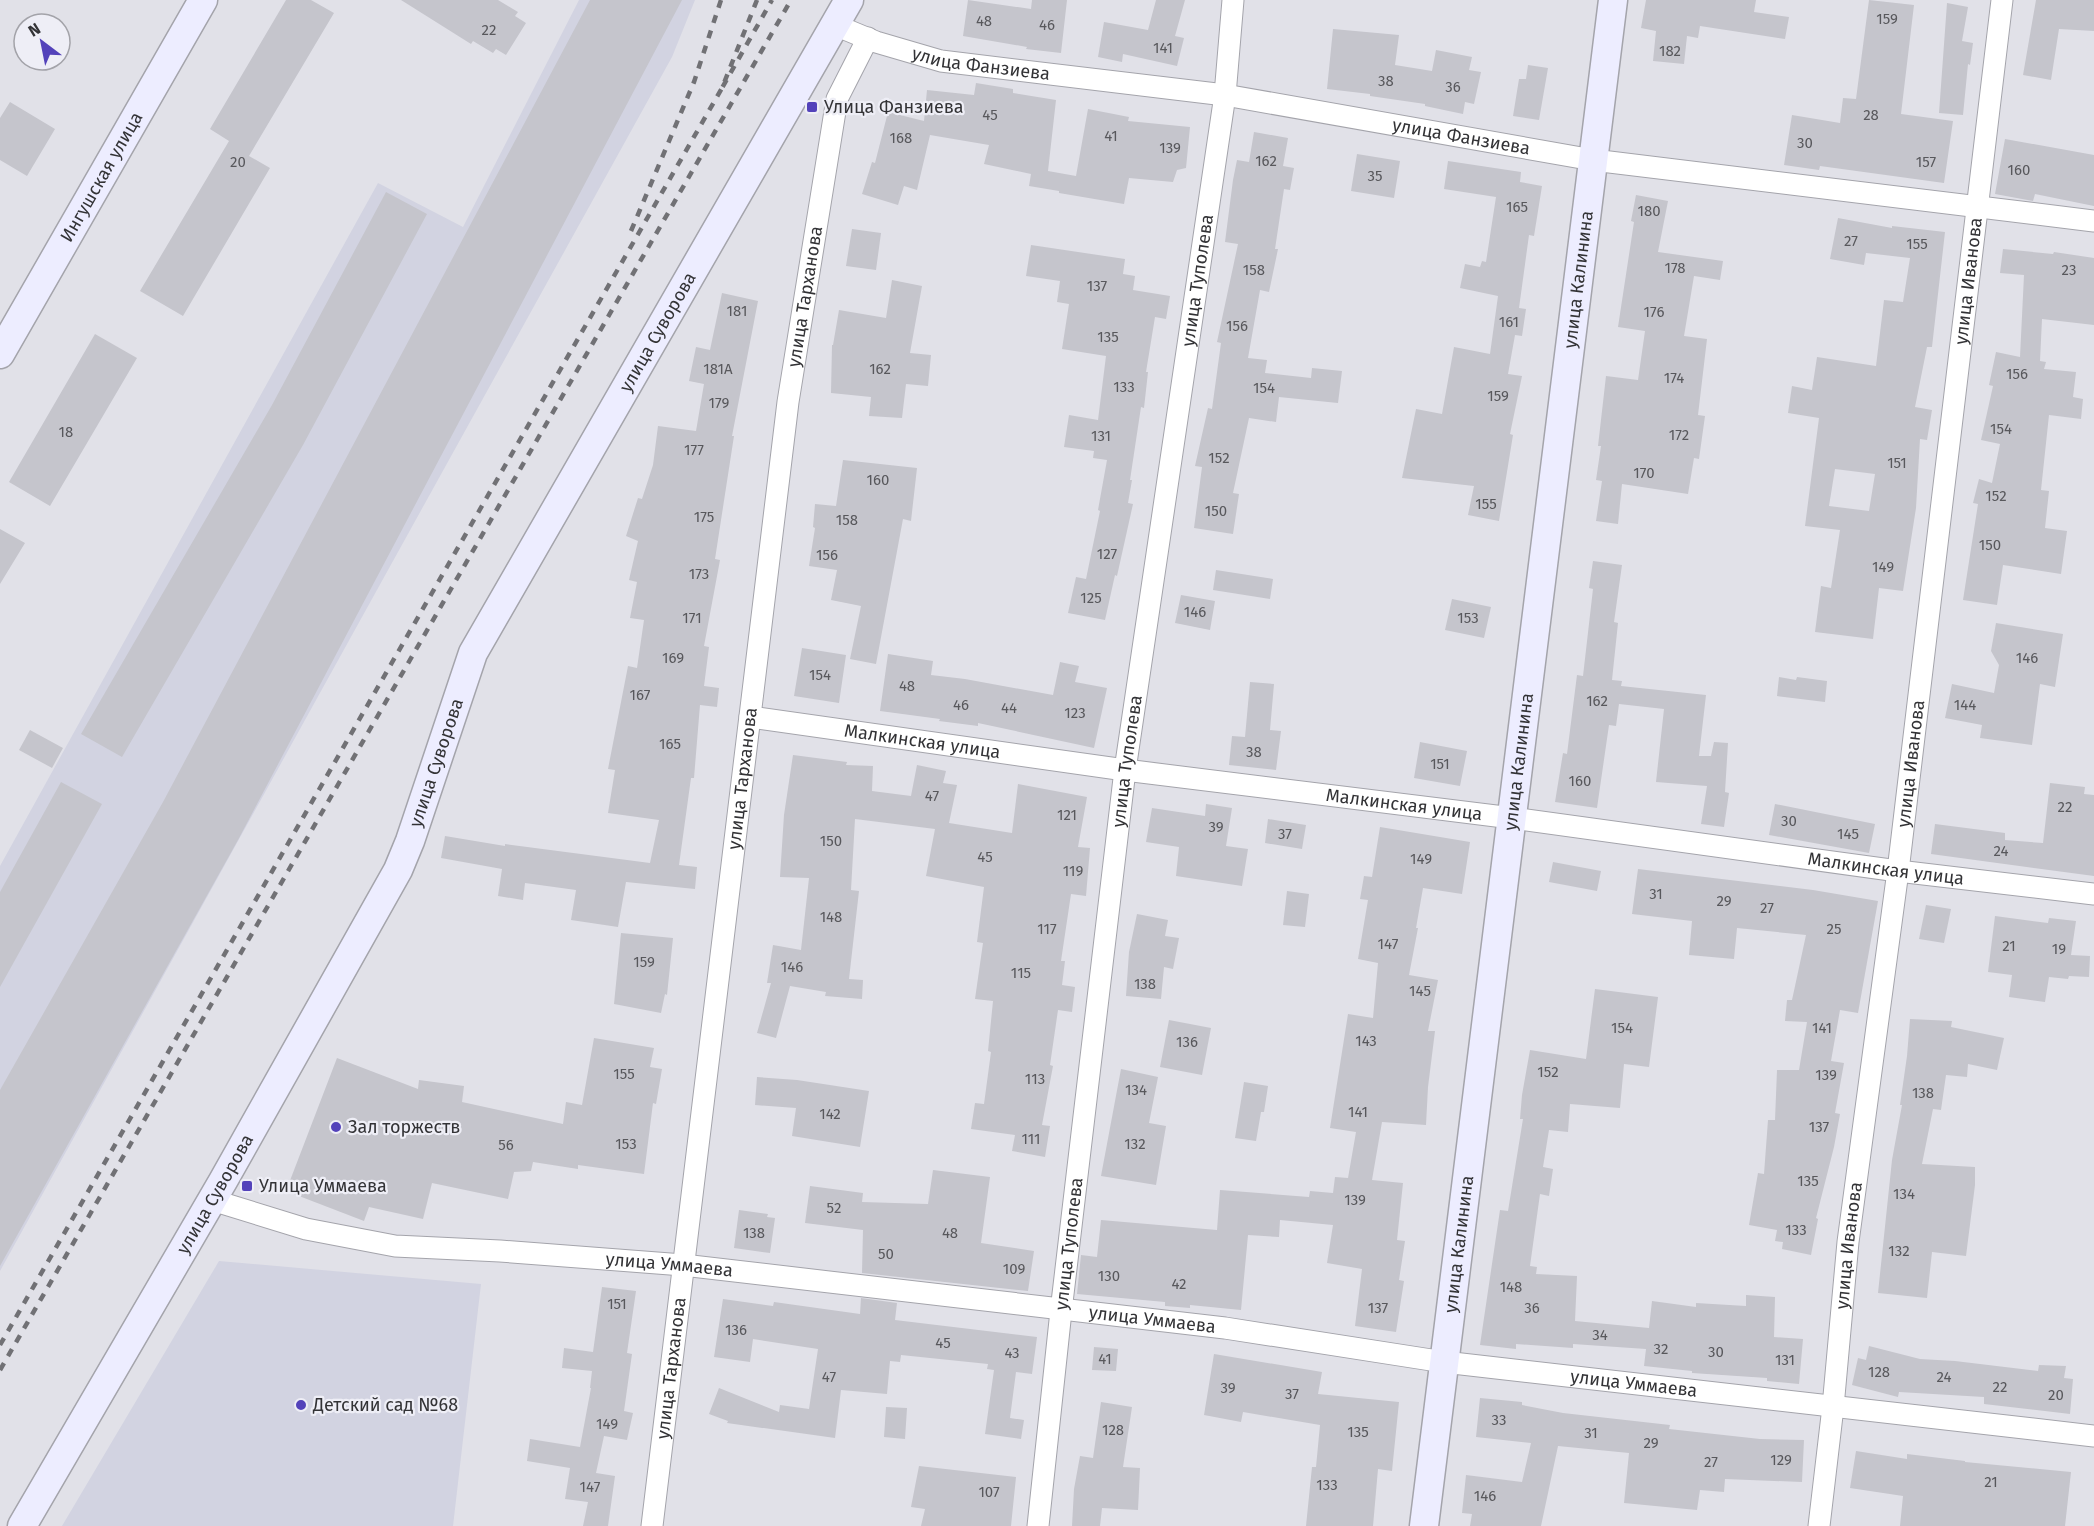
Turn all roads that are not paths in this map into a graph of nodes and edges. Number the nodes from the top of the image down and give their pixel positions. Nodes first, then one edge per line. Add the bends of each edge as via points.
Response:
1 (203, 0) edge
2 (849, 0) edge
3 (1233, 0) edge
4 (1613, 0) edge
5 (2002, 0) edge
6 (835, 25) junction
7 (868, 38) junction
8 (1225, 95) junction
9 (1593, 160) junction
10 (1977, 206) junction
11 (2094, 221) edge
12 (0, 354) edge
13 (750, 717) junction
14 (1125, 770) junction
15 (1512, 818) junction
16 (1898, 871) junction
17 (2094, 894) edge
18 (212, 1200) junction
19 (683, 1265) junction
20 (1061, 1311) junction
21 (1444, 1362) junction
22 (1833, 1407) junction
23 (2094, 1436) edge
24 (22, 1526) edge
25 (652, 1526) edge
26 (1038, 1526) edge
27 (1424, 1526) edge
28 (1819, 1526) edge

1 - 12 street, Ингушская улица
2 - 6 street, улица Суворова
3 - 8 street, улица Туполева
4 - 9 street, улица Калинина
5 - 10 street, улица Иванова
6 - 7 street, улица Фанзиева
6 - 18 street, улица Суворова via 473,653 398,870
7 - 8 street, улица Фанзиева via 941,61
7 - 13 street, улица Тарханова via 837,99 788,402
8 - 9 street, улица Фанзиева
8 - 14 street, улица Туполева
9 - 10 street, улица Фанзиева
9 - 15 street, улица Калинина
10 - 11 street, улица Фанзиева
10 - 16 street, улица Иванова
13 - 14 street, Малкинская улица
13 - 19 street, улица Тарханова
14 - 15 street, Малкинская улица
14 - 20 street, улица Туполева
15 - 16 street, Малкинская улица
15 - 21 street, улица Калинина
16 - 17 street, Малкинская улица
16 - 22 street, улица Иванова via 1848,1242
18 - 19 street, улица Уммаева via 306,1229 395,1246
18 - 24 street, улица Суворова
19 - 20 street, улица Уммаева
19 - 25 street, улица Тарханова
20 - 21 street, улица Уммаева via 1225,1328
20 - 26 street, улица Туполева
21 - 22 street, улица Уммаева
21 - 27 street, улица Калинина
22 - 23 street, улица Уммаева
22 - 28 street, улица Иванова

